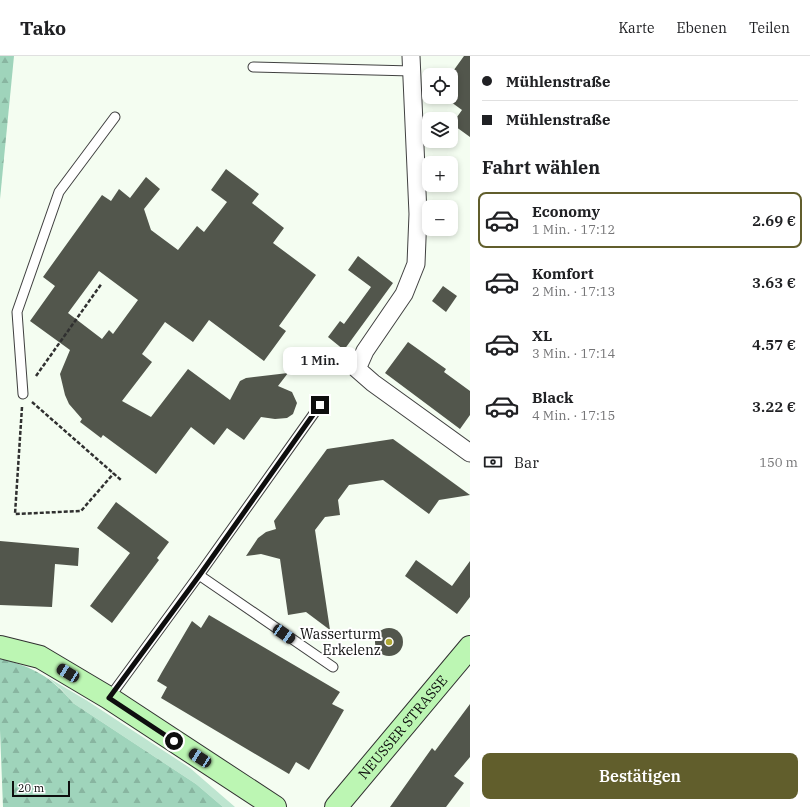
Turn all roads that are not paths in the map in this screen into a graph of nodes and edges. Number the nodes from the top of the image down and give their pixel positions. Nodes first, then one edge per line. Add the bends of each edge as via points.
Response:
1 (411, 64) edge
2 (253, 67) dead end
3 (114, 118) dead end
4 (23, 394) road end
5 (320, 405) dead end
6 (470, 453) edge
7 (199, 576) junction
8 (0, 647) edge
9 (470, 647) edge
10 (333, 667) dead end
11 (109, 698) junction
12 (275, 807) edge
13 (336, 807) edge

1 - 2 lane
1 - 6 street via 418,214 416,264 404,294 365,351 357,369
3 - 4 lane via 59,192 17,312
5 - 7 lane
7 - 10 lane
7 - 11 lane
8 - 11 street via 40,657
9 - 13 street, NEUSSER STRASSE
11 - 12 street

